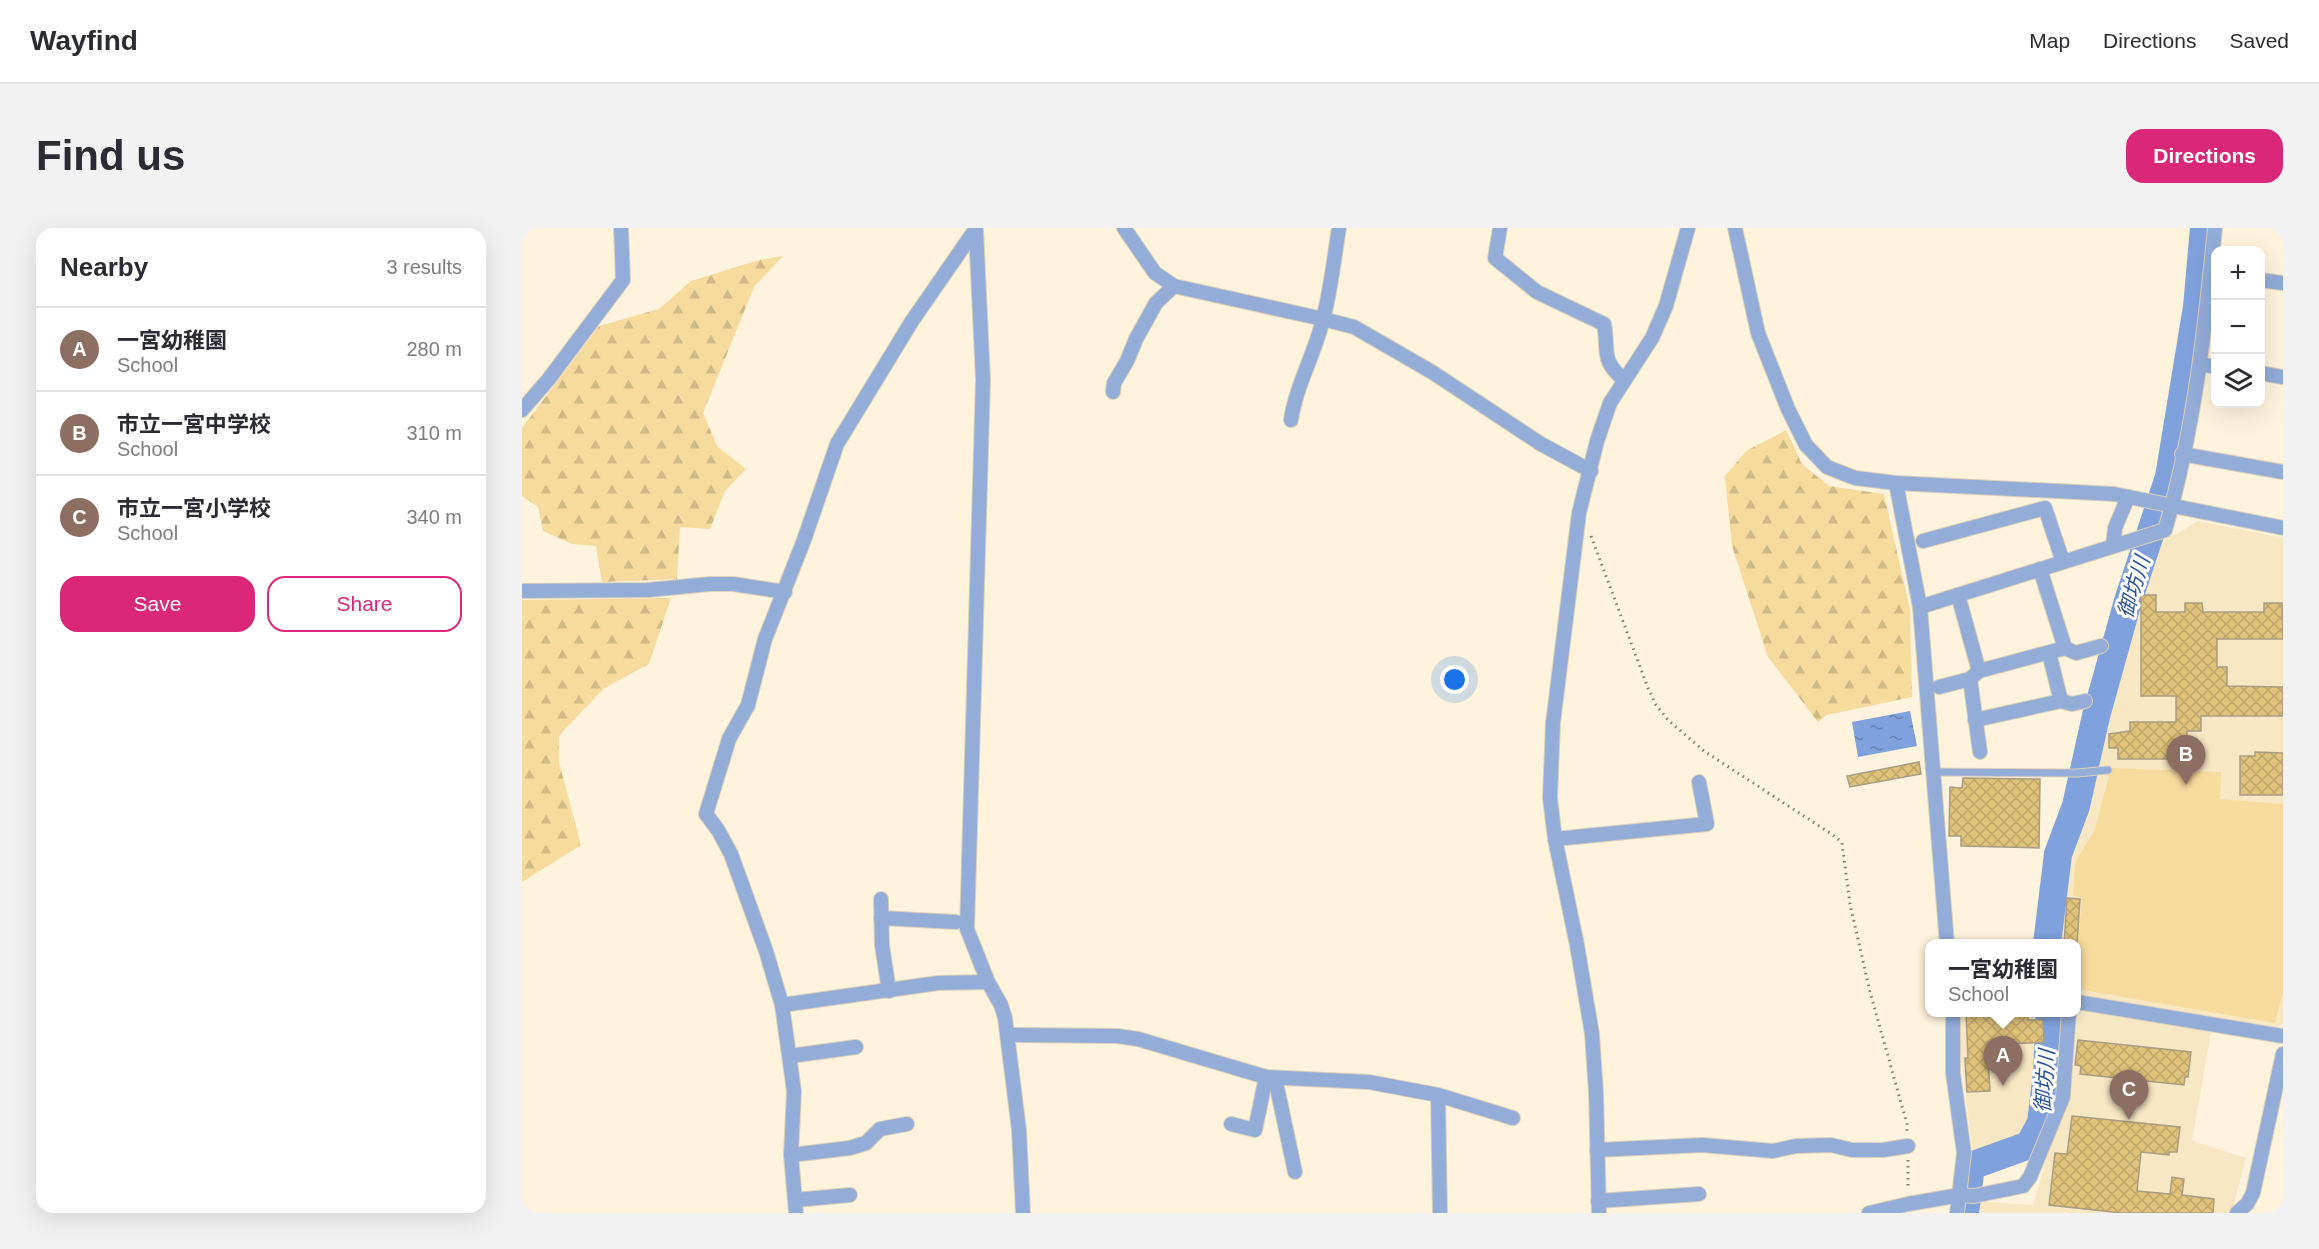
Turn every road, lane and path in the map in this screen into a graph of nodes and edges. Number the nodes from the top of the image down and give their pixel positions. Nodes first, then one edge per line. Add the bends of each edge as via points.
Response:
1 (621, 228) edge
2 (1124, 228) edge
3 (1339, 228) edge
4 (1500, 228) edge
5 (1688, 228) edge
6 (1735, 228) edge
7 (2215, 228) edge
8 (976, 229) edge
9 (2214, 246) edge
10 (2265, 281) edge
11 (2283, 283) edge
12 (1174, 286) junction
13 (2211, 288) edge
14 (1323, 319) junction
15 (2200, 364) junction
16 (2211, 366) edge
17 (2265, 374) edge
18 (2283, 376) edge
19 (1624, 380) junction
20 (1113, 392) dead end
21 (522, 410) edge
22 (1291, 420) dead end
23 (2182, 454) junction
24 (1591, 471) junction
25 (2283, 472) edge
26 (1896, 483) junction
27 (2128, 497) junction
28 (2164, 504) junction
29 (1580, 513) junction
30 (2283, 528) edge
31 (1923, 541) dead end
32 (2113, 546) junction
33 (2063, 562) junction
34 (2040, 569) junction
35 (522, 591) edge
36 (784, 592) junction
37 (1958, 595) junction
38 (1925, 606) junction
39 (2101, 646) dead end
40 (2065, 648) junction
41 (2049, 653) junction
42 (1974, 675) junction
43 (1939, 687) dead end
44 (2061, 701) junction
45 (2085, 701) dead end
46 (1975, 720) junction
47 (1980, 752) dead end
48 (2108, 770) dead end
49 (1940, 772) junction
50 (1699, 782) dead end
51 (1555, 838) junction
52 (881, 899) dead end
53 (882, 918) junction
54 (956, 922) dead end
55 (1947, 939) edge
56 (988, 982) junction
57 (890, 991) junction
58 (2081, 1003) edge
59 (782, 1005) junction
60 (1953, 1017) edge
61 (2069, 1017) edge
62 (1008, 1035) junction
63 (2283, 1036) edge
64 (856, 1047) dead end
65 (2283, 1054) edge
66 (790, 1056) junction
67 (1271, 1077) junction
68 (1438, 1095) junction
69 (2277, 1113) edge
70 (1513, 1118) dead end
71 (907, 1124) dead end
72 (1232, 1124) dead end
73 (1908, 1146) junction
74 (1597, 1150) junction
75 (791, 1155) junction
76 (1295, 1172) dead end
77 (1699, 1194) dead end
78 (850, 1195) dead end
79 (1966, 1195) junction
80 (1908, 1204) junction
81 (795, 1207) edge
82 (1598, 1207) edge
83 (1023, 1213) edge
84 (1440, 1213) edge
85 (1869, 1213) edge
86 (1957, 1213) edge
87 (2237, 1213) edge

1 - 21 street via 623,280
2 - 12 street via 1155,273
3 - 14 street
4 - 19 street via 1495,258 1537,292 1604,324 1606,356 1611,368
5 - 19 street via 1666,306 1652,338
6 - 26 street via 1758,333 1806,445 1827,467 1855,478
7 - 9 street
8 - 36 street via 912,321 837,444
8 - 56 street via 983,380 967,929
10 - 11 street
12 - 14 street
12 - 20 street via 1156,303 1114,383
13 - 15 street
14 - 22 street via 1294,398
14 - 24 street via 1354,327
15 - 16 street
15 - 23 street
17 - 18 street
19 - 24 street via 1610,403
23 - 25 street
23 - 28 street
24 - 29 street
26 - 27 street
26 - 38 street
27 - 28 street
27 - 32 street via 2115,528
28 - 30 street
28 - 32 street via 2165,530
29 - 51 street via 1553,723 1550,798
29 - 73 path via 1656,705 1704,751 1842,843 1850,904 1907,1124
31 - 33 street via 2045,508
32 - 33 street
33 - 34 street
34 - 37 street
34 - 40 street
35 - 36 street via 648,590 733,584
36 - 59 street via 765,639 748,705 729,738 706,814 731,854
37 - 38 street
37 - 42 street
38 - 49 street
39 - 40 street via 2076,653
40 - 41 street
41 - 42 street
41 - 44 street
42 - 43 street
42 - 46 street
44 - 45 street
44 - 46 street
46 - 47 street
48 - 49 lane
49 - 55 street
50 - 51 street via 1707,824
51 - 74 street via 1592,1034
52 - 53 street
53 - 54 street
53 - 57 street
56 - 57 street
56 - 62 street via 1001,1005
57 - 59 street
58 - 63 street
59 - 66 street
60 - 79 street via 1953,1073
61 - 79 street via 2062,1096 2030,1178 2023,1186
62 - 67 street via 1138,1039
62 - 83 street
64 - 66 street
65 - 69 street
66 - 75 street via 794,1091
67 - 68 street via 1369,1082
67 - 72 street via 1255,1130
67 - 76 street
68 - 70 street
68 - 84 street
69 - 87 street via 2253,1193
71 - 75 street via 880,1129 866,1143 850,1148
73 - 74 street via 1883,1150 1831,1145 1747,1151 1702,1145
73 - 80 path
74 - 82 street
75 - 81 street
77 - 82 street
78 - 81 street
79 - 80 street
79 - 86 street
80 - 85 street

